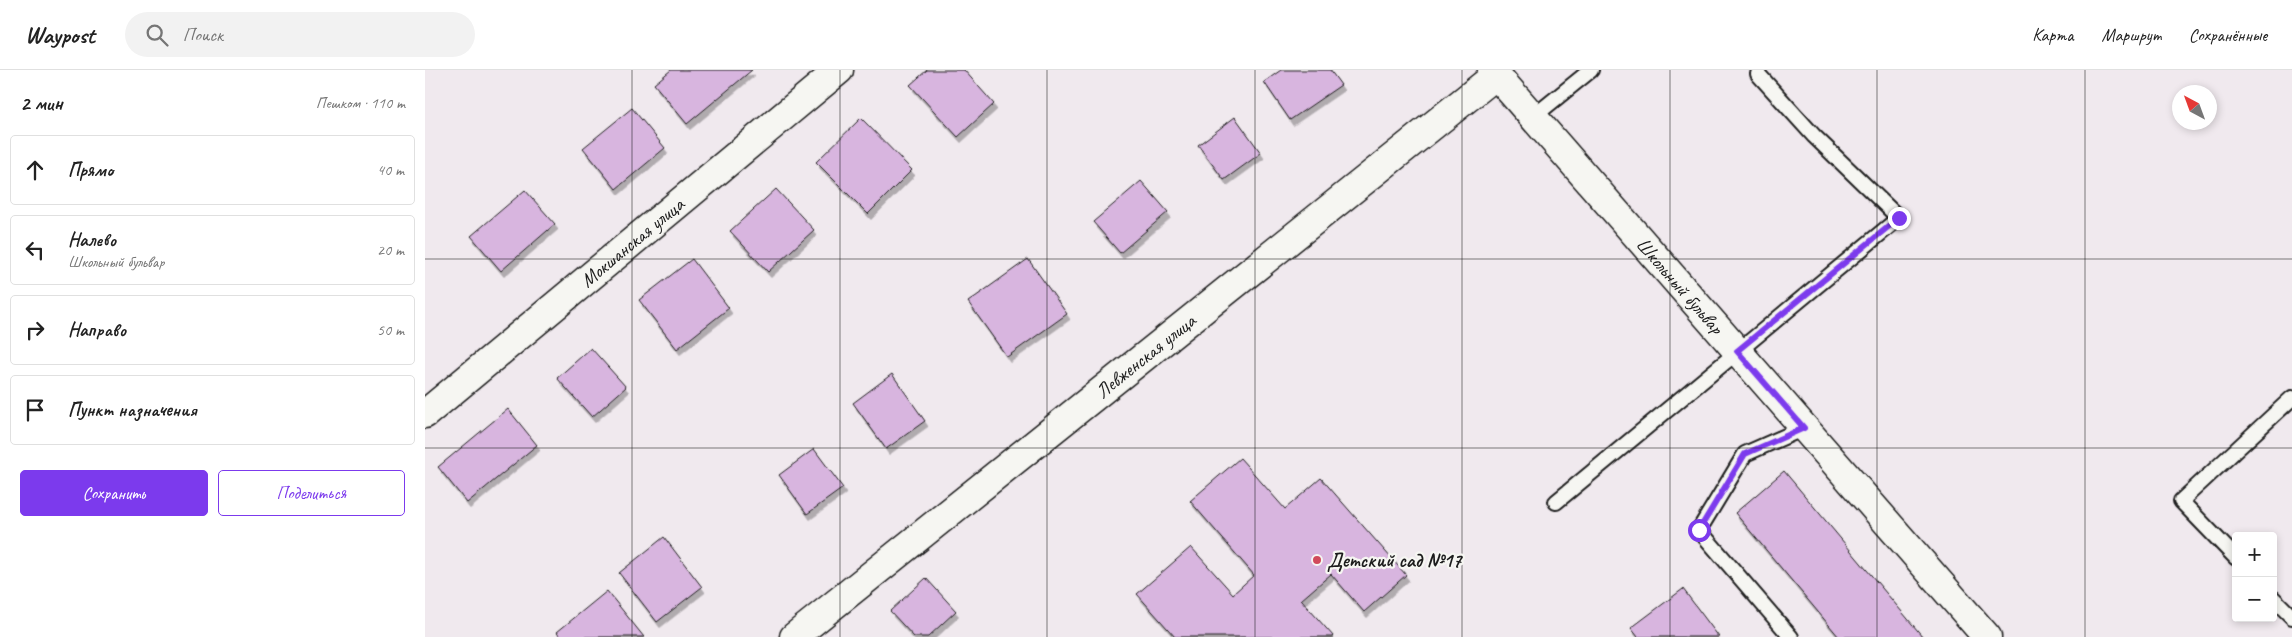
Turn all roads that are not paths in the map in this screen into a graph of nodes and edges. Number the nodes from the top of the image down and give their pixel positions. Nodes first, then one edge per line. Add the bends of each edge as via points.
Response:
1 (839, 70) edge
2 (1591, 70) edge
3 (1757, 71) edge
4 (1494, 73) edge
5 (1533, 117) junction
6 (1737, 351) junction
7 (2292, 398) edge
8 (425, 414) edge
9 (1804, 428) junction
10 (1556, 502) dead end
11 (2232, 554) edge
12 (2277, 602) edge
13 (2292, 617) edge
14 (794, 637) edge
15 (1791, 637) edge
16 (1987, 637) edge

1 - 8 street, Мокшанская улица
2 - 5 lane
3 - 6 lane via 1814,136 1899,218
4 - 5 street, Школьный бульвар
4 - 14 street, Левженская улица
5 - 6 street, Школьный бульвар
6 - 9 street, Школьный бульвар
6 - 10 lane
7 - 11 lane via 2181,501
9 - 15 lane via 1745,454 1699,530
9 - 16 street, Школьный бульвар
12 - 13 lane

